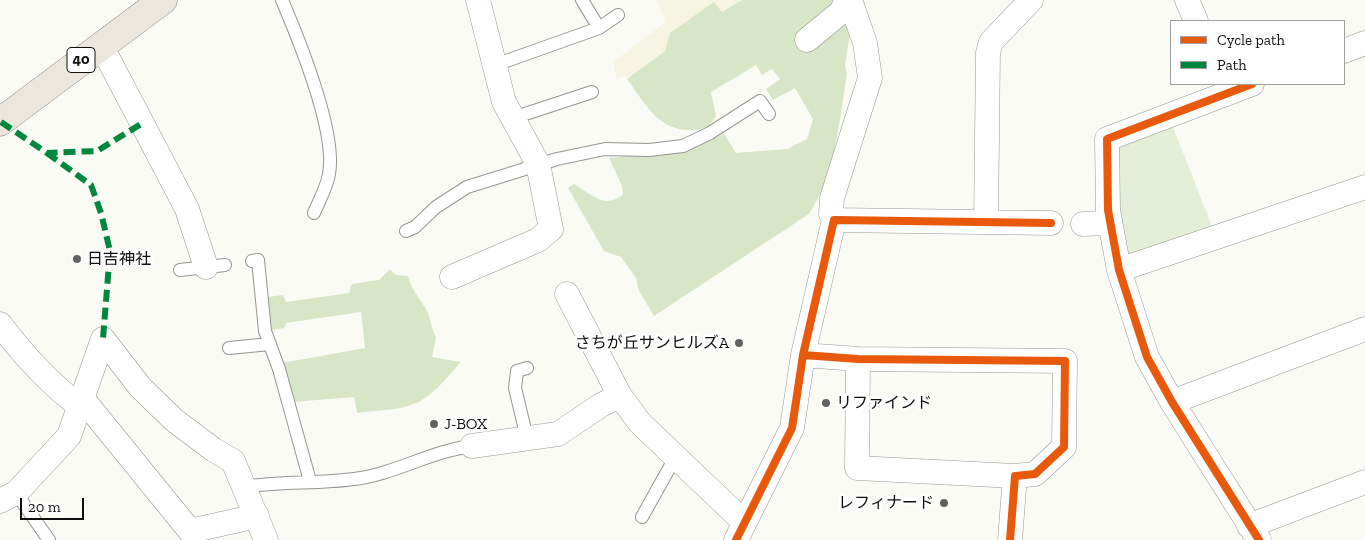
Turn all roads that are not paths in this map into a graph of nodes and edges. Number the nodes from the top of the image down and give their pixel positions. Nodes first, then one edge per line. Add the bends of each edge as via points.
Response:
1 (163, 0) edge
2 (282, 0) edge
3 (478, 0) edge
4 (582, 0) edge
5 (848, 0) edge
6 (1031, 0) edge
7 (1187, 0) edge
8 (618, 15) dead end
9 (1196, 20) edge
10 (599, 28) junction
11 (807, 40) dead end
12 (1365, 43) edge
13 (101, 45) junction
14 (1345, 51) edge
15 (495, 65) junction
16 (1249, 85) edge
17 (592, 92) dead end
18 (769, 114) dead end
19 (513, 118) junction
20 (0, 122) edge
21 (538, 164) junction
22 (1365, 187) edge
23 (314, 213) dead end
24 (834, 220) junction
25 (986, 222) junction
26 (1051, 223) dead end
27 (1110, 223) junction
28 (1083, 224) dead end
29 (406, 230) dead end
30 (252, 261) dead end
31 (216, 266) joint
32 (180, 270) dead end
33 (1119, 270) junction
34 (452, 277) dead end
35 (567, 294) dead end
36 (0, 324) edge
37 (1365, 329) edge
38 (270, 344) junction
39 (229, 348) dead end
40 (803, 355) junction
41 (858, 359) junction
42 (528, 368) dead end
43 (620, 396) junction
44 (81, 402) junction
45 (1172, 402) junction
46 (527, 438) junction
47 (472, 446) joint
48 (676, 456) junction
49 (1015, 476) junction
50 (310, 481) junction
51 (1365, 482) edge
52 (243, 487) junction
53 (8, 497) edge
54 (257, 516) junction
55 (642, 517) dead end
56 (740, 531) edge
57 (1254, 533) edge
58 (49, 540) edge
59 (266, 540) edge
60 (1010, 540) edge

1 - 13 main road, 40
2 - 23 lane via 318,96 328,141 330,173
3 - 15 street
4 - 10 lane
5 - 11 street via 842,12
5 - 24 street via 865,44 870,78 832,198
6 - 25 street via 991,42 988,53
7 - 9 street
8 - 10 lane
10 - 15 lane
12 - 14 street
13 - 20 main road, 40
13 - 31 street
15 - 19 street via 504,102
16 - 27 street via 1107,138
17 - 19 lane
18 - 21 lane via 760,101 684,146 649,150 605,149
19 - 21 street
21 - 29 lane via 467,187 436,207 415,227
21 - 34 street via 551,229 538,240
22 - 33 street
24 - 25 street
24 - 40 street
25 - 26 street
27 - 28 street
27 - 33 street
30 - 38 lane via 258,260 265,331
31 - 32 lane
33 - 45 street via 1147,357
35 - 43 street
36 - 44 street via 58,389
37 - 45 street
38 - 39 lane
38 - 50 lane
40 - 41 street
40 - 56 street via 792,428
41 - 49 street via 856,468
41 - 49 street via 1065,361 1064,447 1035,474
42 - 46 lane via 517,372 515,388
43 - 46 street via 558,434
43 - 48 street via 640,423
44 - 52 street via 104,340 140,388 174,420 233,461
44 - 53 street via 69,436
44 - 54 street via 190,532
45 - 57 street
46 - 47 street
47 - 50 lane via 354,479
48 - 55 lane
48 - 56 street
49 - 60 street
50 - 52 lane
51 - 57 street
52 - 54 street
53 - 58 lane
54 - 59 street

